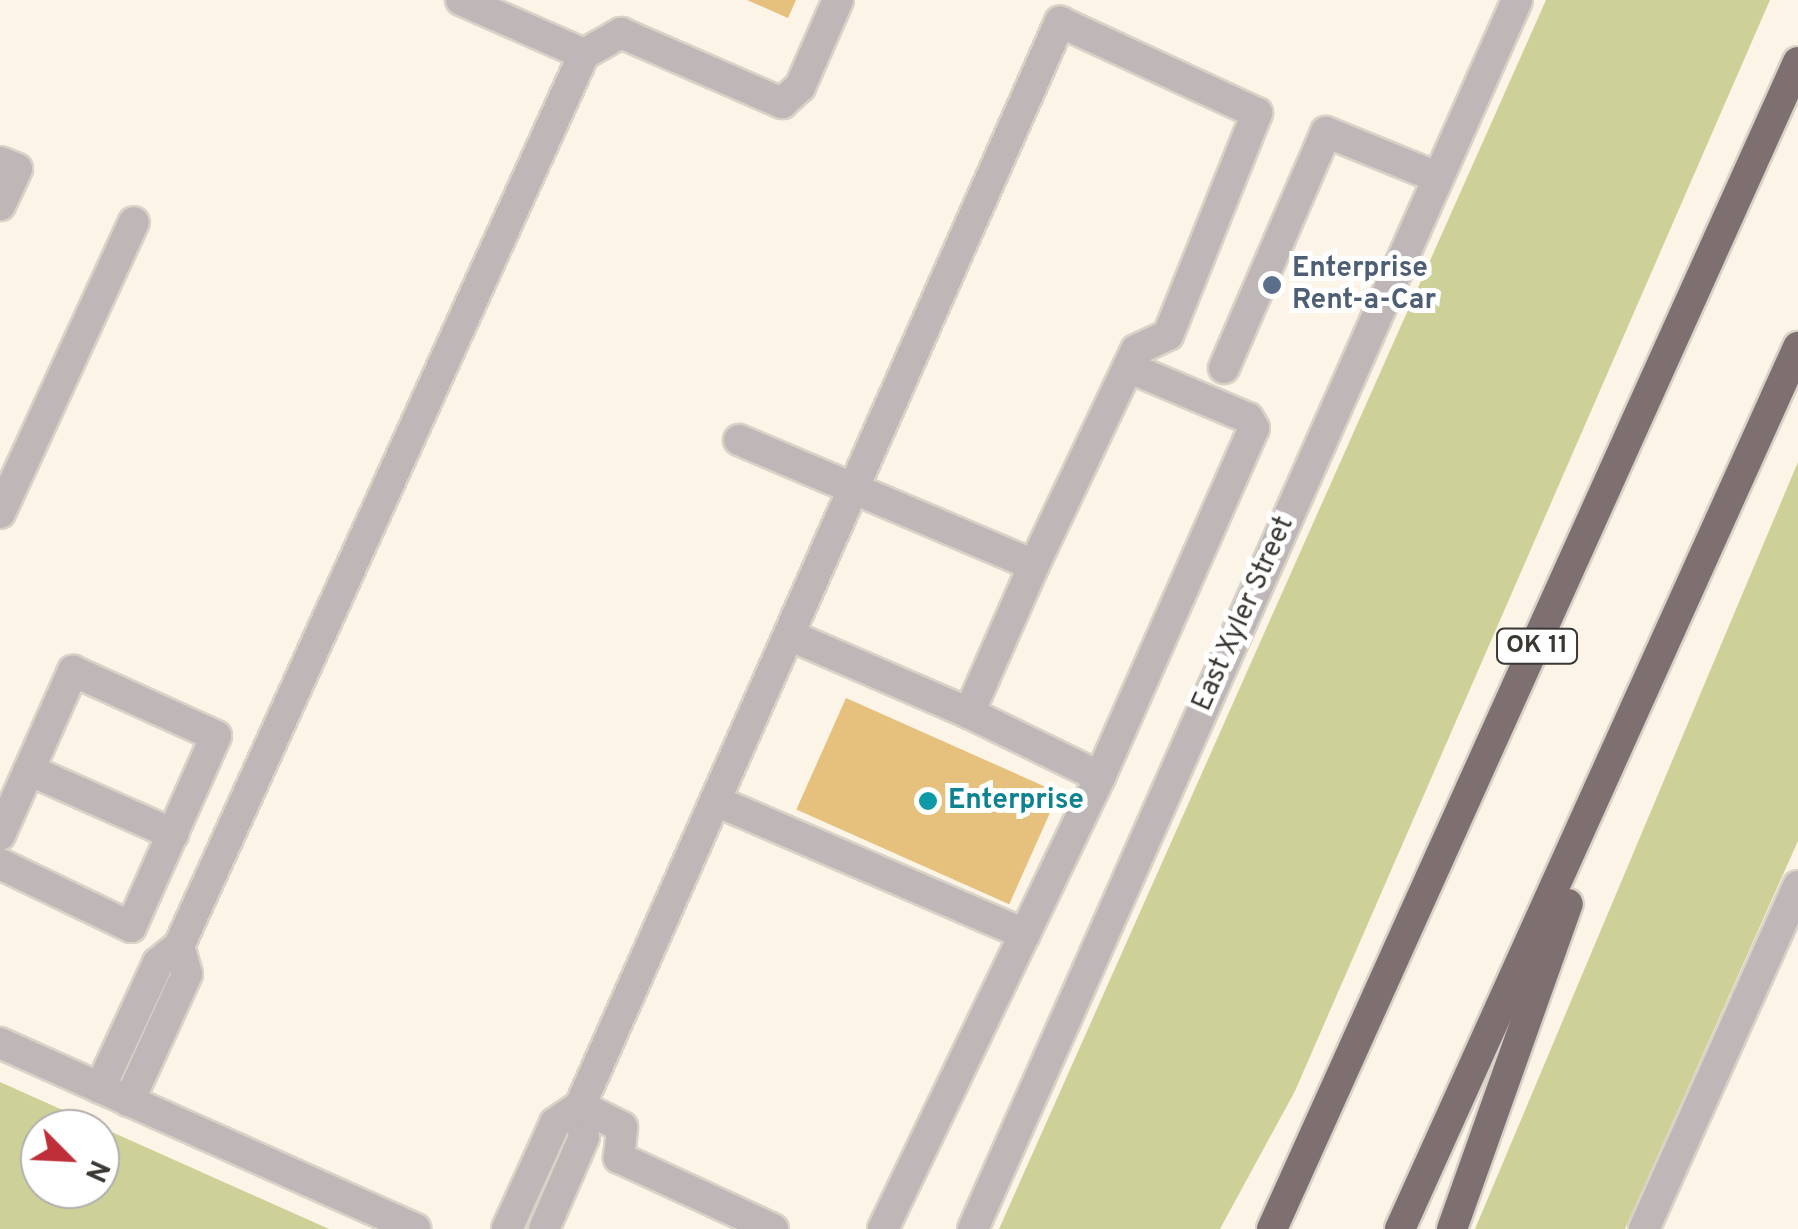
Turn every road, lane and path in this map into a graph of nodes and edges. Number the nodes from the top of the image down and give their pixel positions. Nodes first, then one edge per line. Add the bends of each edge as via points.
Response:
1 (462, 0) edge
2 (838, 0) edge
3 (1518, 0) edge
4 (584, 54) junction
5 (1798, 62) edge
6 (0, 162) edge
7 (1437, 178) junction
8 (0, 205) edge
9 (134, 222) dead end
10 (1798, 347) edge
11 (1128, 367) junction
12 (1224, 368) dead end
13 (739, 440) dead end
14 (856, 488) junction
15 (0, 513) edge
16 (1034, 565) junction
17 (791, 636) junction
18 (969, 713) junction
19 (1630, 722) junction
20 (29, 770) junction
21 (1100, 777) junction
22 (718, 802) junction
23 (173, 834) junction
24 (0, 836) edge
25 (0, 864) edge
26 (1798, 886) edge
27 (1025, 934) junction
28 (178, 946) junction
29 (0, 1043) edge
30 (100, 1088) junction
31 (129, 1101) junction
32 (580, 1106) junction
33 (412, 1229) edge
34 (508, 1229) edge
35 (544, 1229) edge
36 (773, 1229) edge
37 (882, 1229) edge
38 (973, 1229) edge
39 (1272, 1229) edge
40 (1400, 1229) edge
41 (1452, 1229) edge
42 (1644, 1229) edge

1 - 4 street
2 - 4 street via 800,87 782,103 620,33
3 - 7 street, East Xyler Street
4 - 28 street
5 - 39 highway, OK 11
6 - 8 street via 16,169
7 - 12 street via 1326,132
7 - 38 street, East Xyler Street
9 - 15 street
10 - 19 highway
11 - 14 street via 1136,350 1168,335 1257,113 1060,22
11 - 16 street
11 - 21 street via 1248,418 1254,428
13 - 14 street
14 - 16 street
14 - 17 street
16 - 18 street
17 - 18 street
17 - 22 street
18 - 21 street
19 - 40 highway
19 - 41 highway
20 - 23 street
20 - 23 street via 74,670 216,736
20 - 24 street
21 - 27 street
22 - 27 street
22 - 32 street
23 - 25 street via 131,927
26 - 42 street
27 - 37 street
28 - 30 street via 158,963
28 - 31 street via 187,974
29 - 30 street
30 - 31 street
31 - 33 street
32 - 34 street via 555,1123
32 - 35 street via 584,1137
32 - 36 street via 622,1127 619,1158

